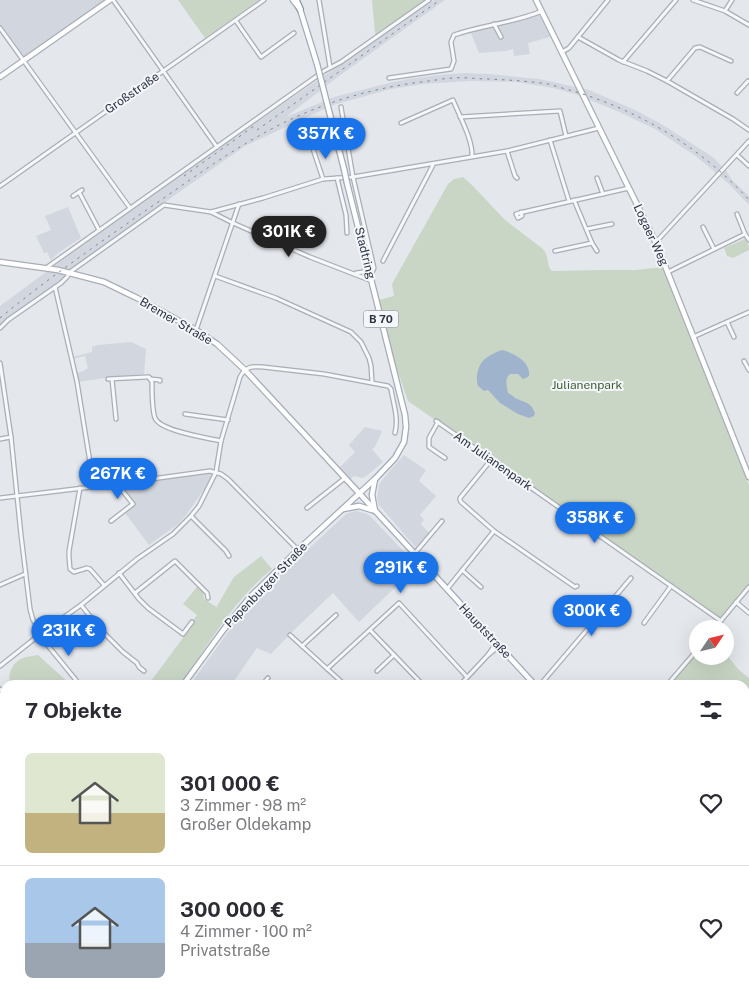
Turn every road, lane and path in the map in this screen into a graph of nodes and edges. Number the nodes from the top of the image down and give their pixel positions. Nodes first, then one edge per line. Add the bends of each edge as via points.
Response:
1 (111, 0) edge
2 (264, 0) edge
3 (294, 0) edge
4 (319, 0) edge
5 (429, 0) edge
6 (536, 0) edge
7 (608, 0) edge
8 (676, 0) edge
9 (693, 0) edge
10 (732, 0) edge
11 (300, 9) joint
12 (542, 11) junction
13 (725, 11) junction
14 (236, 21) junction
15 (494, 24) junction
16 (749, 25) edge
17 (0, 28) edge
18 (2, 33) edge
19 (294, 33) dead end
20 (501, 37) dead end
21 (578, 37) junction
22 (562, 52) junction
23 (23, 61) junction
24 (731, 61) dead end
25 (623, 62) junction
26 (330, 67) junction
27 (163, 71) junction
28 (0, 77) edge
29 (389, 78) dead end
30 (667, 81) junction
31 (749, 81) edge
32 (737, 93) dead end
33 (342, 107) dead end
34 (460, 117) junction
35 (401, 123) dead end
36 (599, 128) junction
37 (749, 130) edge
38 (75, 133) junction
39 (566, 136) junction
40 (550, 140) junction
41 (749, 141) edge
42 (312, 146) dead end
43 (217, 147) junction
44 (507, 151) junction
45 (737, 155) junction
46 (472, 156) junction
47 (433, 164) junction
48 (749, 166) edge
49 (351, 177) junction
50 (336, 178) junction
51 (517, 178) dead end
52 (597, 178) dead end
53 (323, 179) junction
54 (0, 186) edge
55 (629, 188) junction
56 (603, 194) junction
57 (73, 196) dead end
58 (574, 200) junction
59 (569, 201) junction
60 (240, 204) junction
61 (130, 208) junction
62 (211, 212) junction
63 (520, 212) dead end
64 (736, 214) dead end
65 (233, 223) junction
66 (612, 224) dead end
67 (703, 227) dead end
68 (587, 229) junction
69 (99, 230) junction
70 (347, 233) dead end
71 (745, 234) junction
72 (749, 240) edge
73 (592, 243) junction
74 (656, 243) junction
75 (714, 249) junction
76 (555, 251) dead end
77 (597, 251) dead end
78 (383, 261) dead end
79 (0, 262) edge
80 (368, 267) junction
81 (46, 268) junction
82 (70, 272) junction
83 (668, 272) junction
84 (352, 273) junction
85 (215, 276) junction
86 (371, 278) junction
87 (55, 287) junction
88 (749, 312) edge
89 (727, 322) junction
90 (0, 328) edge
91 (196, 330) junction
92 (693, 337) junction
93 (734, 337) dead end
94 (744, 361) dead end
95 (0, 363) edge
96 (748, 367) edge
97 (244, 370) junction
98 (150, 379) junction
99 (160, 381) dead end
100 (372, 383) junction
101 (185, 414) dead end
102 (116, 419) dead end
103 (228, 420) junction
104 (395, 433) dead end
105 (11, 437) junction
106 (0, 440) edge
107 (222, 441) junction
108 (445, 458) dead end
109 (491, 460) junction
110 (216, 472) junction
111 (749, 476) edge
112 (345, 478) junction
113 (376, 478) junction
114 (117, 484) junction
115 (94, 487) junction
116 (80, 488) junction
117 (359, 493) junction
118 (17, 496) junction
119 (0, 498) edge
120 (307, 508) dead end
121 (342, 510) junction
122 (376, 512) junction
123 (191, 516) junction
124 (442, 521) dead end
125 (111, 522) dead end
126 (494, 531) junction
127 (298, 550) junction
128 (415, 553) junction
129 (229, 556) dead end
130 (462, 570) junction
131 (119, 573) junction
132 (25, 574) junction
133 (631, 578) dead end
134 (0, 585) edge
135 (104, 585) junction
136 (577, 586) dead end
137 (671, 586) junction
138 (481, 587) dead end
139 (749, 587) edge
140 (446, 589) junction
141 (135, 594) junction
142 (208, 598) dead end
143 (736, 602) junction
144 (81, 605) junction
145 (749, 613) edge
146 (336, 614) dead end
147 (720, 620) edge
148 (722, 620) edge
149 (192, 622) dead end
150 (644, 623) dead end
151 (39, 629) junction
152 (46, 630) junction
153 (370, 630) junction
154 (290, 635) dead end
155 (38, 636) junction
156 (44, 638) junction
157 (497, 645) junction
158 (302, 646) junction
159 (394, 656) junction
160 (689, 659) edge
161 (0, 666) edge
162 (328, 669) junction
163 (144, 671) dead end
164 (377, 671) dead end
165 (467, 678) joint
166 (76, 680) edge
167 (187, 680) edge
168 (339, 680) edge
169 (418, 680) edge
170 (530, 680) edge
171 (544, 680) edge
172 (671, 680) edge

1 - 23 main road
1 - 27 street
2 - 14 street, Großstraße
3 - 11 highway, Stadtring / B 70
4 - 26 street
5 - 26 street
6 - 12 main road, Logaer Weg
7 - 21 street
8 - 25 street
9 - 13 street
10 - 13 street
11 - 80 main road, Stadtring / B 70, bridge
12 - 15 street
12 - 22 main road, Logaer Weg
13 - 16 street
14 - 19 street via 261,57
14 - 27 street, Großstraße
15 - 20 street
15 - 29 street via 454,34 451,69
17 - 18 street
18 - 23 street
21 - 22 street
21 - 25 street
22 - 36 main road, Logaer Weg
23 - 28 main road
23 - 38 street
24 - 30 street via 700,47 695,48
25 - 30 street
26 - 43 street
27 - 38 street, Großstraße
27 - 43 street
30 - 37 street
31 - 32 street
33 - 49 street
34 - 35 street via 453,100
34 - 39 street via 560,111
34 - 46 street via 473,149
36 - 39 street
36 - 55 main road, Logaer Weg
38 - 54 street, Großstraße
38 - 61 street
39 - 40 street
40 - 44 street
40 - 59 street
41 - 45 street
42 - 53 street
43 - 61 street
44 - 46 street
44 - 51 street
45 - 48 street
45 - 74 street
46 - 47 street
47 - 49 street
47 - 78 street
49 - 50 street
49 - 86 street via 374,268
50 - 53 street
50 - 70 street via 346,215
52 - 56 street
53 - 60 street
55 - 56 street
55 - 74 main road, Logaer Weg
56 - 58 street
57 - 69 street via 81,191
58 - 59 street
58 - 68 street
59 - 63 street
60 - 62 street
60 - 65 street
61 - 69 street
62 - 65 street
62 - 82 street via 164,205
64 - 71 street
65 - 84 street
65 - 85 street
66 - 68 street
67 - 75 street
68 - 73 street
69 - 81 street
71 - 72 street
71 - 75 street
73 - 76 street
73 - 77 street
74 - 83 main road, Logaer Weg
75 - 83 street
79 - 81 main road, Bremer Straße
80 - 84 street via 360,273
80 - 86 main road, Stadtring / B 70
81 - 82 main road, Bremer Straße
82 - 87 street
82 - 91 main road, Bremer Straße via 104,282
83 - 92 main road, Logaer Weg
84 - 86 street
85 - 91 street
85 - 100 street via 276,298 351,332 361,342 369,358
86 - 113 main road, Stadtring / B 70 via 406,422 404,442 399,452
87 - 90 street
87 - 115 street via 77,382
88 - 89 street
89 - 92 street
89 - 93 street
91 - 97 main road, Bremer Straße via 217,344
92 - 111 main road, Logaer Weg
94 - 96 street
95 - 105 street
97 - 100 street via 251,366 263,367
97 - 103 street
97 - 112 main road, Bremer Straße
98 - 99 street
98 - 102 street via 146,376 110,379
98 - 107 street via 155,417 159,423
100 - 104 street via 390,389 396,416
101 - 103 street
103 - 107 street
105 - 106 street
105 - 118 street
107 - 110 street
108 - 109 street, Am Julianenpark via 429,448 430,435 437,421
109 - 126 street via 460,500
109 - 137 street, Am Julianenpark
110 - 114 street
110 - 123 street via 200,506
110 - 127 street via 228,479
112 - 117 main road, Bremer Straße
112 - 120 street
113 - 117 main road, Stadtring / B 70
113 - 122 main road via 372,495
114 - 115 street
114 - 125 street via 133,504
115 - 116 street
116 - 118 street
116 - 135 street via 69,550 70,569 74,572 90,569
117 - 121 main road, Papenburger Straße / B 70
117 - 122 main road, Hauptstraße
118 - 119 street
118 - 132 street
121 - 122 main road via 359,506
121 - 127 main road, Papenburger Straße / B 70
122 - 128 main road, Hauptstraße
123 - 129 street
123 - 131 street via 173,534
124 - 128 street
126 - 130 street
126 - 136 street
127 - 167 main road, Papenburger Straße / B 70 via 227,624
128 - 140 main road, Hauptstraße
130 - 138 street
130 - 140 street
131 - 135 street
131 - 141 street
132 - 134 street
132 - 151 street via 32,616
133 - 171 street
135 - 144 street
137 - 147 street, Am Julianenpark
137 - 150 street
139 - 143 street
140 - 157 main road, Hauptstraße
141 - 142 street via 175,562 207,593
141 - 149 street via 183,634
143 - 145 street
143 - 148 street
144 - 152 street
144 - 163 street via 106,636
146 - 158 street
151 - 152 street
151 - 155 street
152 - 156 street
153 - 159 street
153 - 162 street
153 - 165 street via 399,603
154 - 158 street
155 - 156 street
155 - 161 street
156 - 166 street
157 - 165 street
157 - 170 main road, Hauptstraße
158 - 162 street
159 - 164 street
159 - 169 street
160 - 172 street
162 - 168 street

